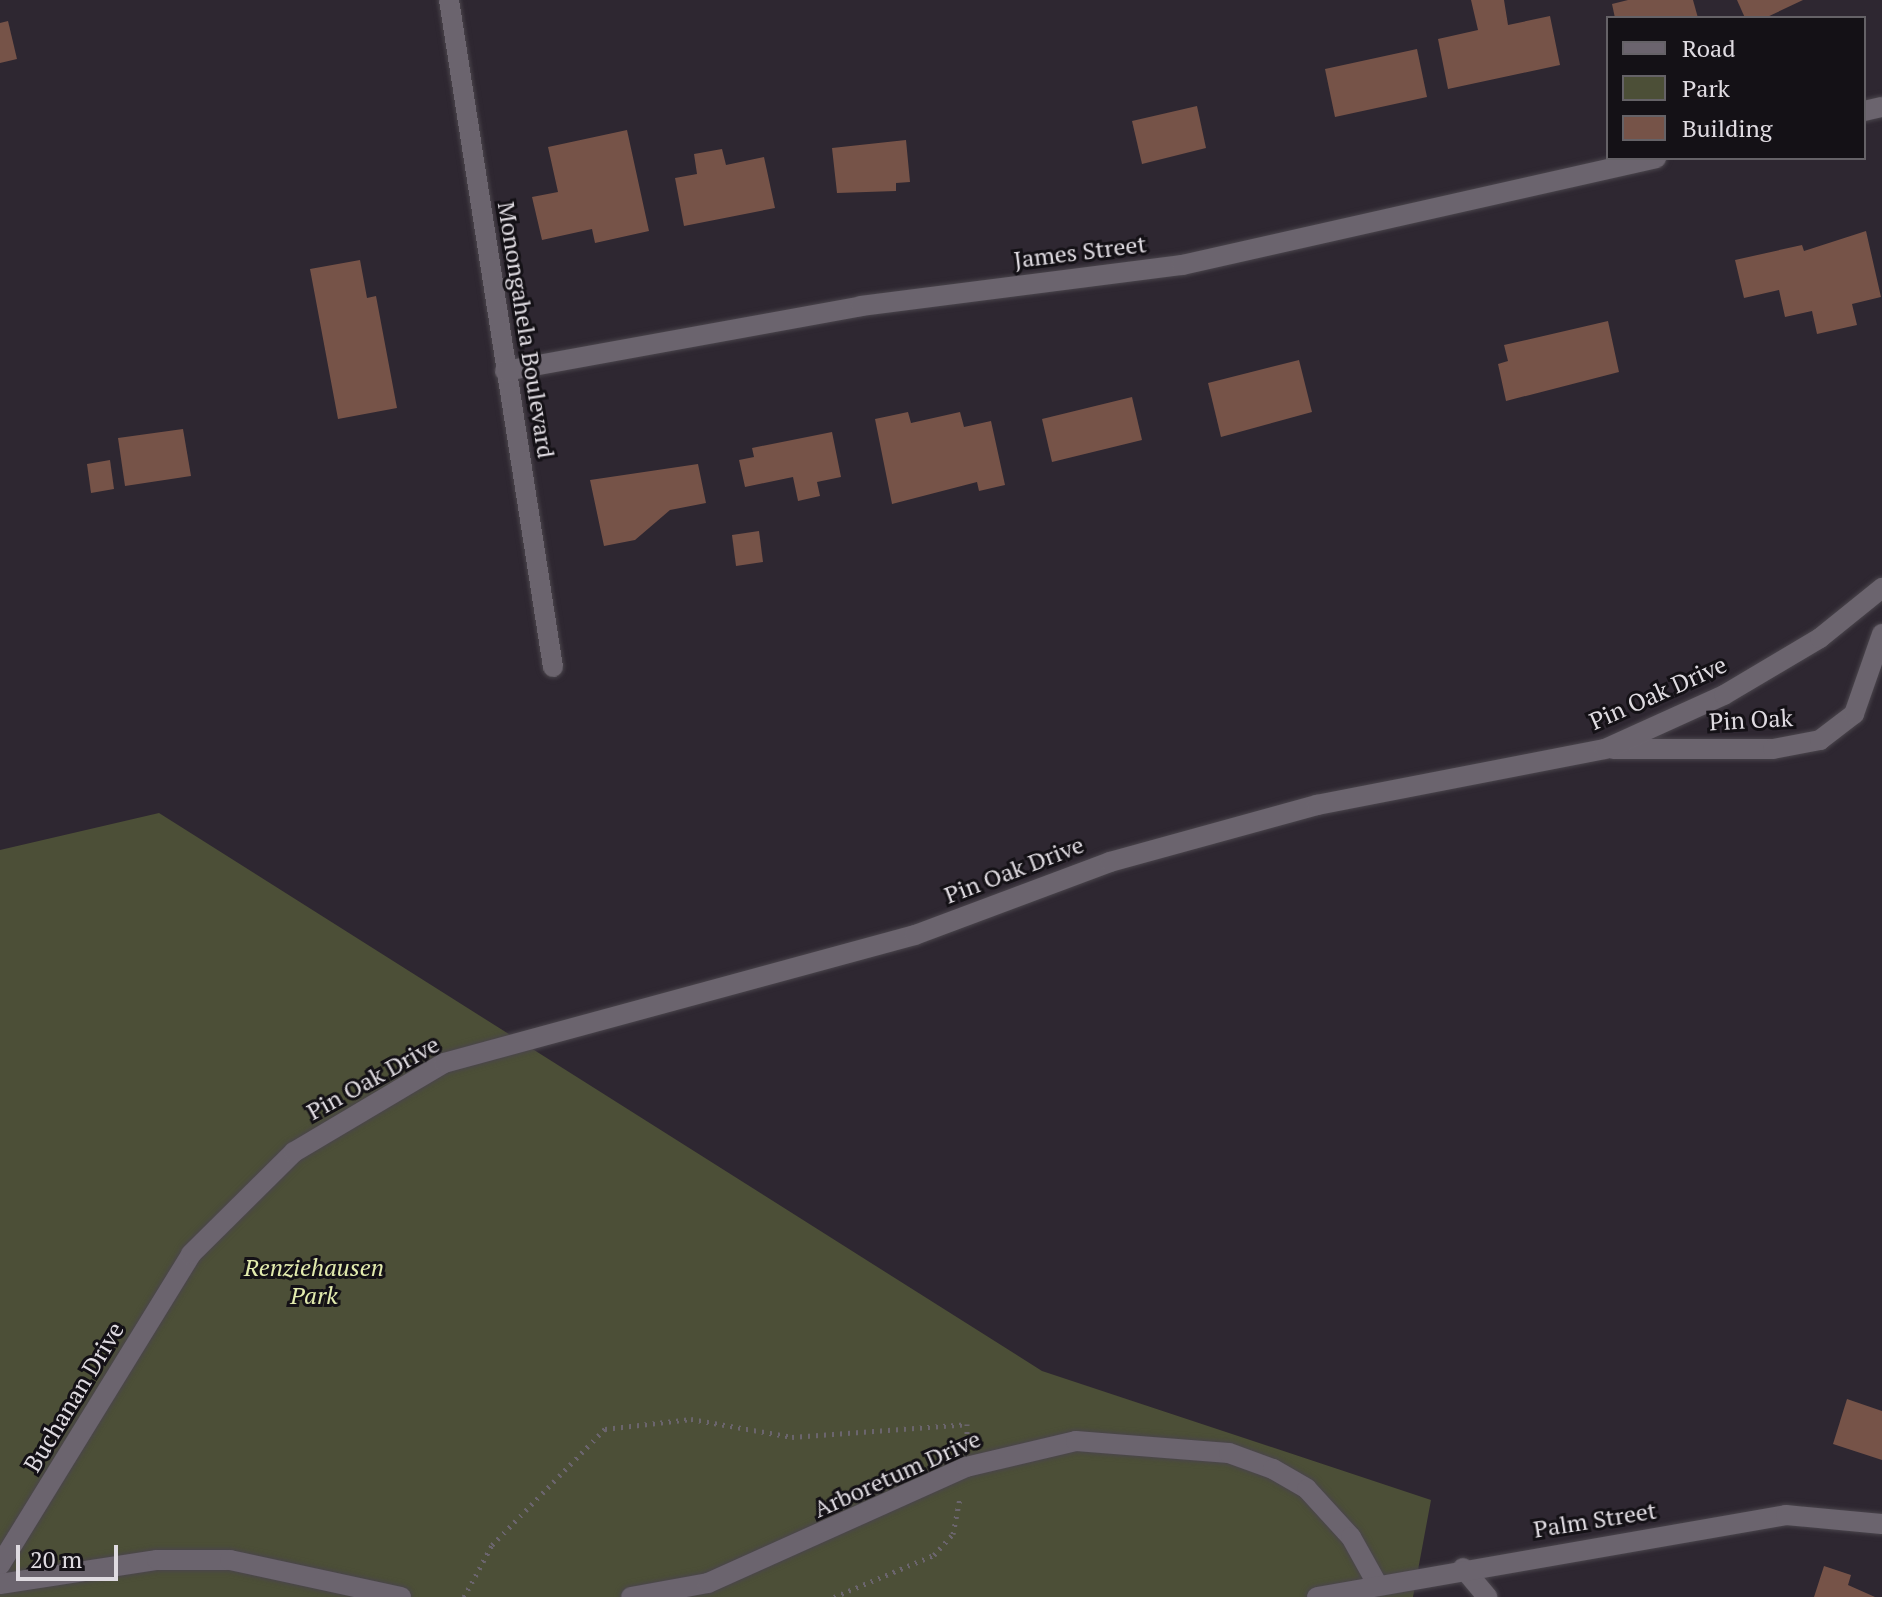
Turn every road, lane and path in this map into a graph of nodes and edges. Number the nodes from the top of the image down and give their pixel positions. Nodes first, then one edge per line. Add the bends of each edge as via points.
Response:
1 (449, 0) edge
2 (1647, 160) edge
3 (505, 371) junction
4 (1882, 588) edge
5 (1882, 634) edge
6 (553, 667) dead end
7 (1605, 749) junction
8 (191, 1254) joint
9 (966, 1467) junction
10 (1882, 1524) edge
11 (0, 1565) edge
12 (1463, 1568) junction
13 (1376, 1582) junction
14 (0, 1584) edge
15 (401, 1597) edge
16 (464, 1597) edge
17 (631, 1597) edge
18 (834, 1597) edge
19 (1317, 1597) edge
20 (1487, 1597) edge

1 - 3 street, Monongahela Boulevard
2 - 3 street, James Street via 1182,265 861,306
3 - 6 street, Monongahela Boulevard
4 - 7 street, Pin Oak Drive via 1820,638 1724,695
5 - 7 street, Pin Oak via 1854,714 1820,740 1773,749
7 - 8 street, Pin Oak Drive via 1287,813 1110,862 915,935 444,1063 294,1152
8 - 11 street, Buchanan Drive
9 - 13 street, Arboretum Drive via 1076,1441 1229,1453 1307,1489 1351,1537
9 - 16 path via 967,1424 792,1437 691,1419 605,1429 492,1545
9 - 17 street, Arboretum Drive via 708,1583
9 - 18 path via 953,1534 934,1555
10 - 12 street, Palm Street via 1786,1515
12 - 13 street, Palm Street
12 - 20 street
13 - 19 street, Palm Street
14 - 15 street via 157,1560 230,1560

